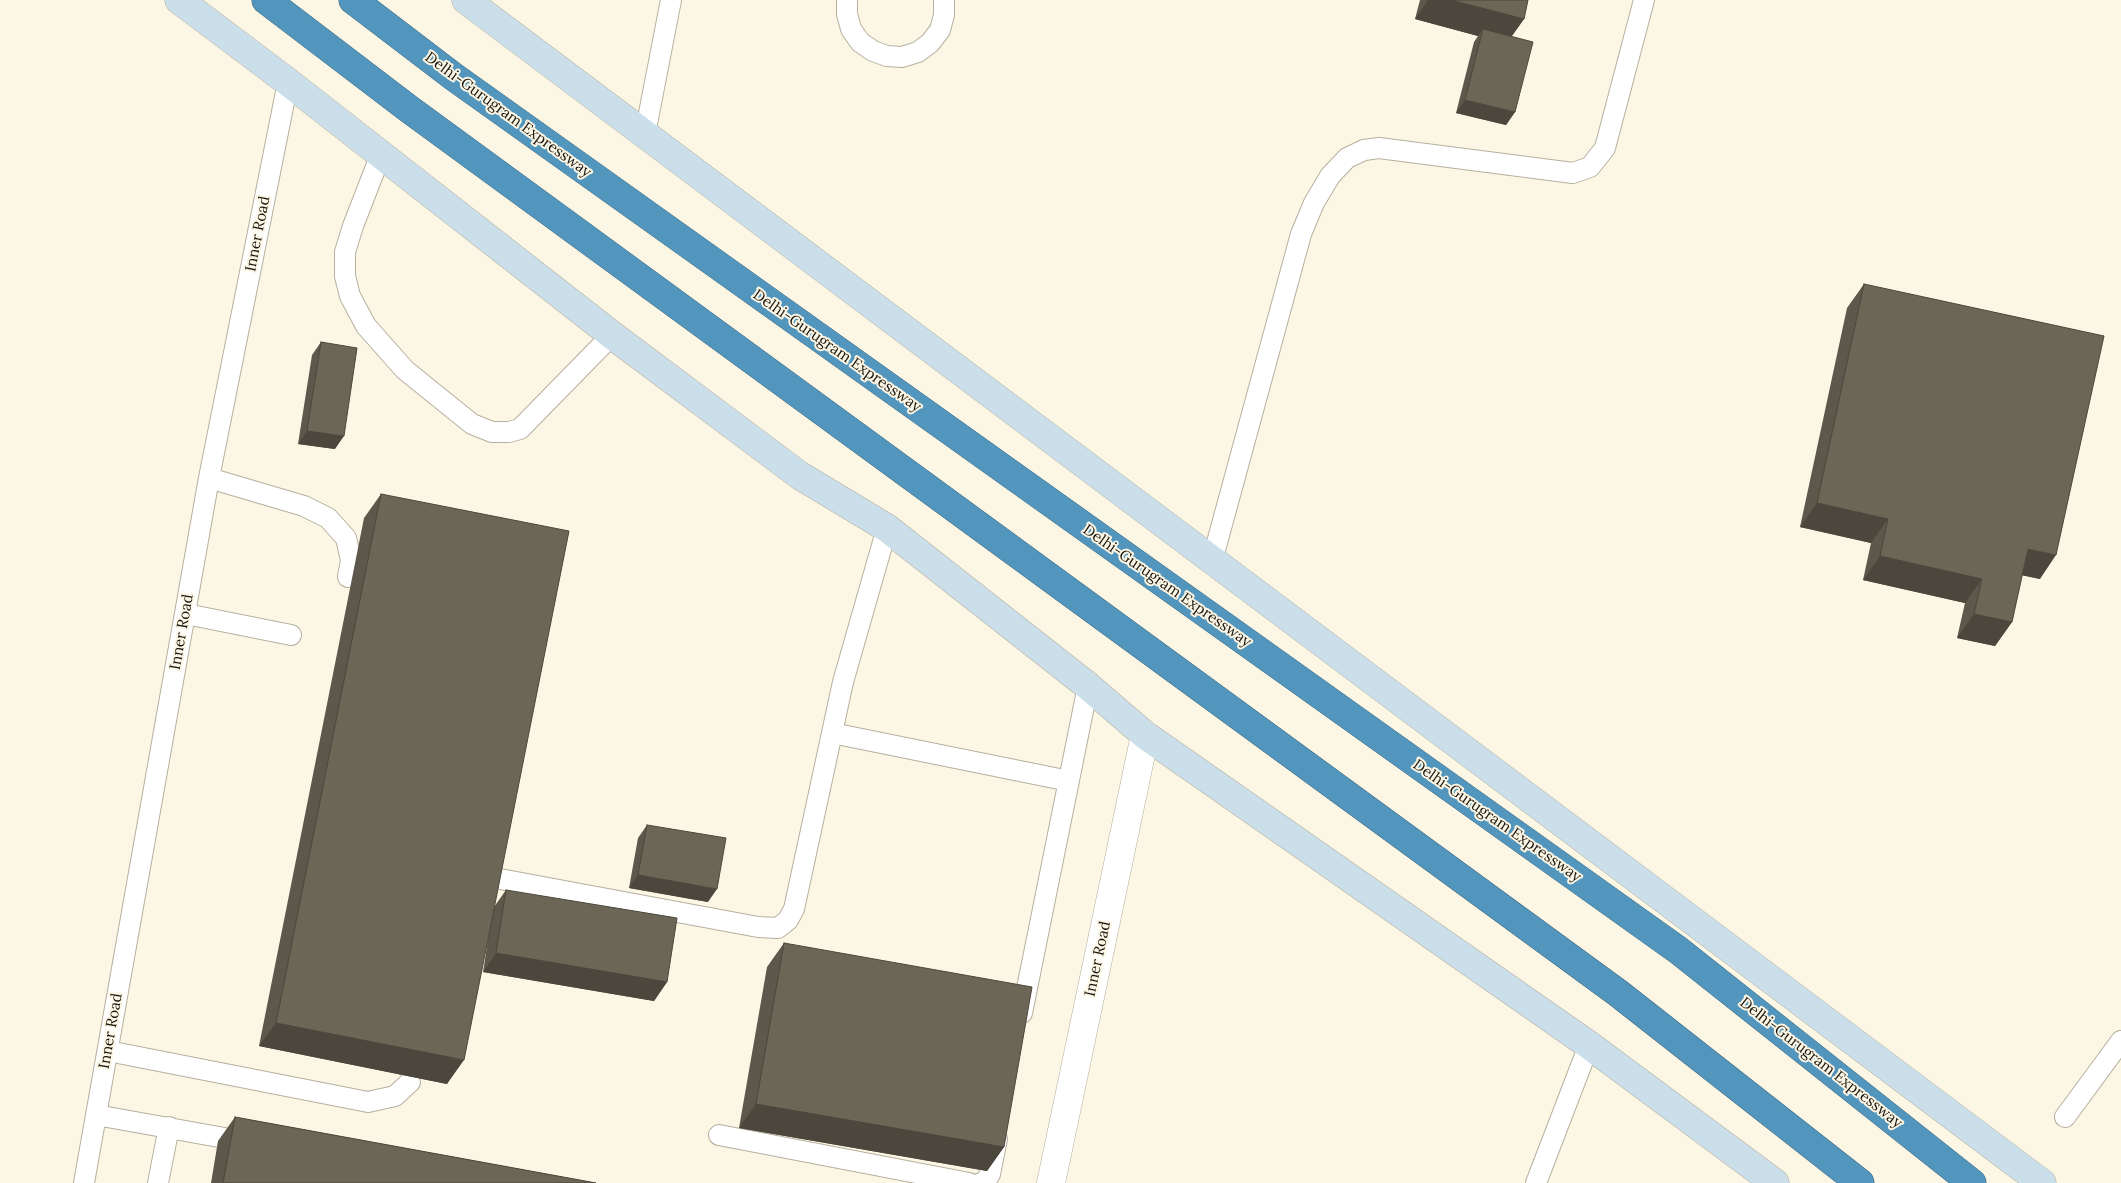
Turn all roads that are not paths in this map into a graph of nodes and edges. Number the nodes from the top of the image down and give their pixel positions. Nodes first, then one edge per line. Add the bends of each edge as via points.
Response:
1 (179, 0) edge
2 (266, 0) edge
3 (353, 0) edge
4 (466, 0) edge
5 (671, 0) edge
6 (847, 0) edge
7 (944, 0) edge
8 (1644, 0) edge
9 (288, 82) junction
10 (645, 134) junction
11 (380, 154) junction
12 (612, 335) junction
13 (209, 478) junction
14 (886, 528) junction
15 (1212, 561) junction
16 (348, 577) dead end
17 (186, 614) junction
18 (290, 635) dead end
19 (1088, 686) junction
20 (832, 733) junction
21 (1145, 735) junction
22 (1069, 781) junction
23 (500, 879) edge
24 (1018, 1030) edge
25 (2121, 1041) edge
26 (1589, 1045) junction
27 (108, 1051) junction
28 (410, 1082) dead end
29 (96, 1115) junction
30 (1001, 1116) edge
31 (2064, 1117) dead end
32 (168, 1127) junction
33 (719, 1135) dead end
34 (264, 1145) edge
35 (84, 1183) edge
36 (158, 1183) edge
37 (982, 1183) edge
38 (1052, 1183) edge
39 (1536, 1183) edge
40 (1775, 1183) edge
41 (1860, 1183) edge
42 (1972, 1183) edge
43 (2042, 1183) edge

1 - 9 main road
2 - 41 highway via 417,115 1618,993
3 - 42 highway, Delhi-Gurugram Expressway via 454,77 1678,950
4 - 10 main road
5 - 10 lane
6 - 7 lane via 851,29 860,42 872,51 902,57 918,52 940,30
8 - 15 lane via 1605,148 1590,168 1573,173 1379,148 1364,150 1347,158 1330,176 1314,202 1301,234
9 - 11 main road
9 - 13 lane, Inner Road
10 - 15 main road
11 - 12 main road
11 - 12 lane via 345,252 345,276 350,296 366,326 405,370 472,424 492,432 520,429
12 - 14 main road via 799,475
13 - 16 lane via 304,506 328,518 346,538 351,560
13 - 17 lane, Inner Road
14 - 19 main road
14 - 20 lane
15 - 43 main road
17 - 18 lane
17 - 27 lane, Inner Road
19 - 21 main road
19 - 22 lane
20 - 22 lane
20 - 23 lane via 794,909 778,928
21 - 26 main road
21 - 38 street, Inner Road
22 - 24 lane
25 - 31 lane
26 - 39 lane
26 - 40 main road
27 - 28 lane via 368,1102 395,1096
27 - 29 lane, Inner Road
29 - 32 lane
29 - 35 lane, Inner Road
30 - 37 lane via 990,1174
32 - 34 lane
32 - 36 lane
33 - 37 lane

